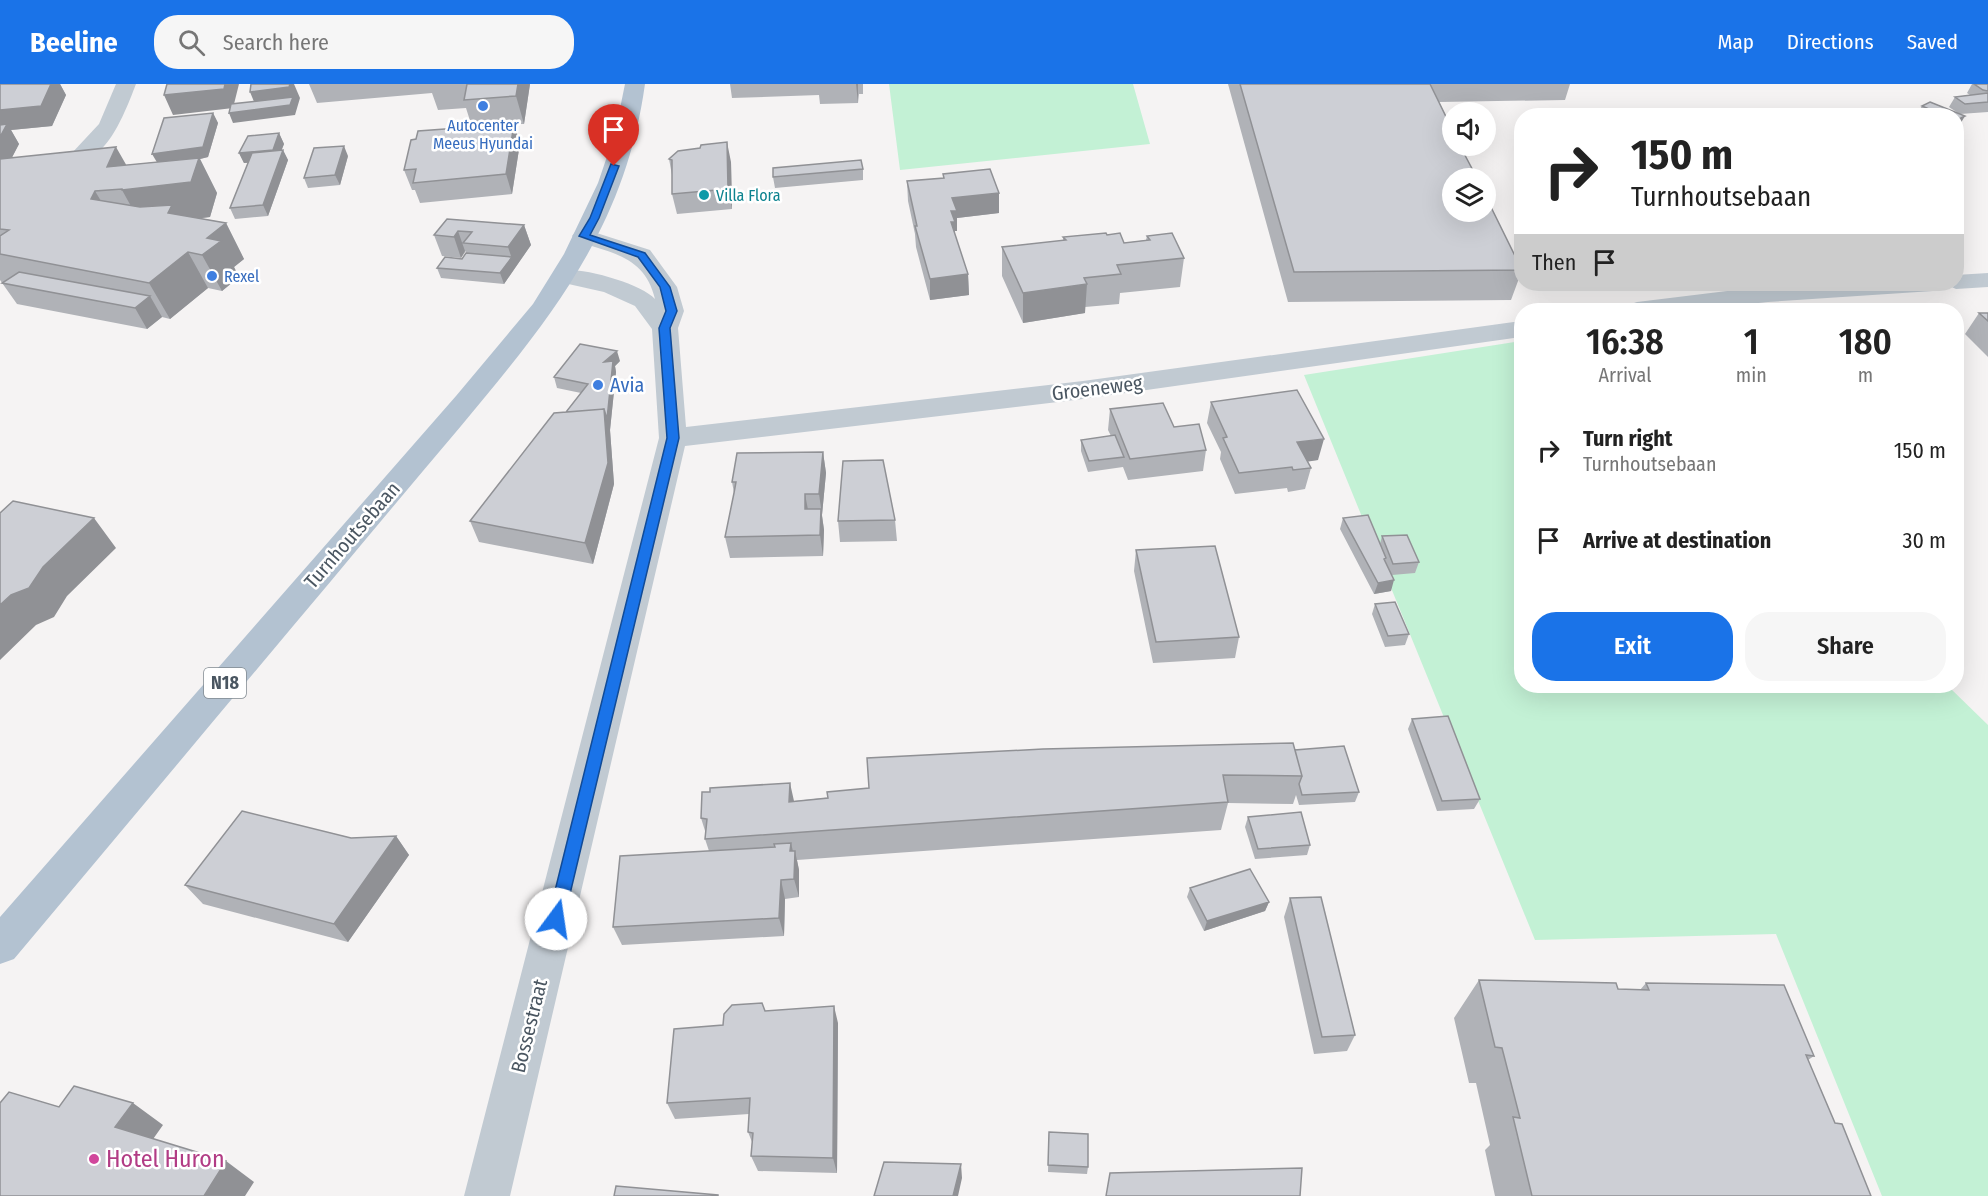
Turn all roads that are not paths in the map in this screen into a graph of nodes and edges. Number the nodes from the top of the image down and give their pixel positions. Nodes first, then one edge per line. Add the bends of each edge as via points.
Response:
1 (126, 84) edge
2 (635, 84) edge
3 (82, 154) edge
4 (584, 236) junction
5 (564, 276) junction
6 (1988, 280) edge
7 (1964, 282) edge
8 (1818, 291) edge
9 (1694, 303) edge
10 (664, 328) junction
11 (1514, 330) edge
12 (673, 438) junction
13 (0, 946) edge
14 (487, 1196) edge

1 - 3 street via 109,126
2 - 4 main road, Turnhoutsebaan / N18 via 633,104 609,183
4 - 5 main road, Turnhoutsebaan / N18
4 - 10 street, Bossestraat via 641,255 665,287 671,311
5 - 10 street via 612,285 644,302
5 - 13 main road, Turnhoutsebaan / N18 via 466,402
6 - 7 street
8 - 9 street
10 - 12 street, Bossestraat
11 - 12 street, Groeneweg via 1083,390
12 - 14 street, Bossestraat

